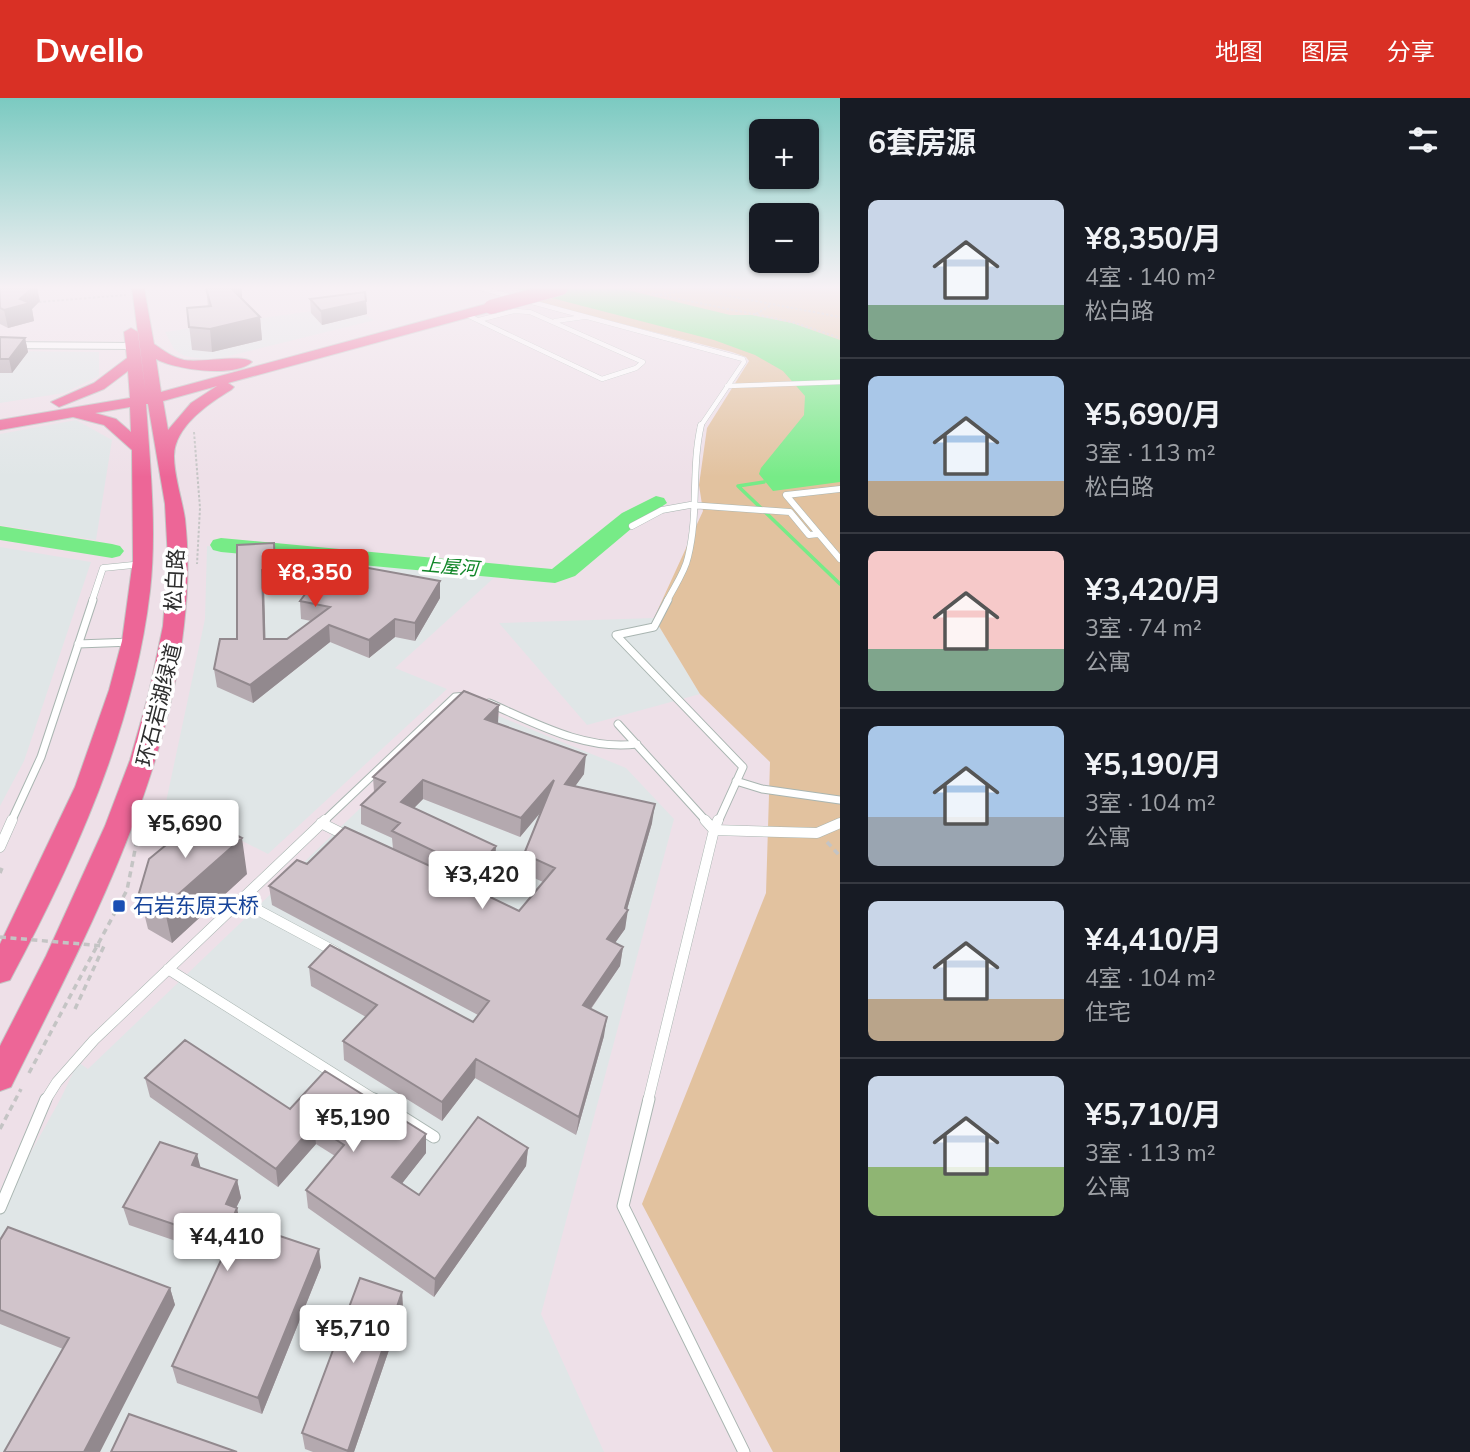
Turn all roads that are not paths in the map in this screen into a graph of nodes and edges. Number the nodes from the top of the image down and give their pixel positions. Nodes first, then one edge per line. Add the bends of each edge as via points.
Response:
1 (103, 351) edge
2 (149, 351) edge
3 (154, 351) edge
4 (290, 351) edge
5 (340, 351) edge
6 (543, 351) edge
7 (619, 351) edge
8 (716, 351) edge
9 (133, 353) junction
10 (250, 362) junction
11 (268, 369) junction
12 (840, 382) edge
13 (727, 386) junction
14 (146, 394) junction
15 (59, 408) junction
16 (0, 412) edge
17 (0, 425) edge
18 (140, 449) junction
19 (165, 455) junction
20 (840, 489) edge
21 (696, 505) junction
22 (632, 526) dead end
23 (818, 534) junction
24 (840, 559) edge
25 (143, 564) junction
26 (132, 642) junction
27 (78, 644) junction
28 (472, 696) edge
29 (485, 701) edge
30 (618, 724) dead end
31 (637, 744) junction
32 (736, 781) junction
33 (840, 800) edge
34 (321, 823) junction
35 (840, 823) edge
36 (714, 830) junction
37 (356, 841) edge
38 (0, 847) edge
39 (240, 900) junction
40 (349, 960) edge
41 (168, 969) junction
42 (0, 972) edge
43 (0, 1077) edge
44 (434, 1136) dead end
45 (0, 1208) edge
46 (744, 1452) edge

1 - 9 street
2 - 14 main road
3 - 10 main road via 186,363
4 - 10 main road
5 - 11 main road
6 - 7 lane via 602,379 643,362
8 - 13 lane via 744,362
9 - 14 main road
9 - 15 main road via 105,383
10 - 14 main road
11 - 14 main road
11 - 19 main road via 199,403 174,433
12 - 13 lane
13 - 21 lane via 701,426 693,486
14 - 15 main road
14 - 18 main road, 松白路
14 - 19 main road, 松白路
15 - 16 main road
15 - 17 main road
15 - 18 main road via 104,419
18 - 25 main road, 松白路
19 - 43 main road, 松白路 via 176,512 178,562 174,619 155,709 102,862
20 - 23 lane via 786,495
21 - 22 lane via 656,510
21 - 23 lane via 790,512 809,535
21 - 32 lane via 688,559 654,627 616,635 743,767
23 - 24 lane
25 - 26 main road, 松白路
25 - 27 lane via 103,568
26 - 27 lane
26 - 42 main road, 松白路 via 110,722 80,803
27 - 38 lane via 41,757
28 - 34 lane via 455,697
29 - 31 lane via 596,745
30 - 31 lane
31 - 36 lane
32 - 33 lane via 752,788
32 - 36 lane
34 - 37 lane
34 - 39 lane
35 - 36 lane via 817,833
36 - 46 lane via 623,1206
39 - 40 lane
39 - 41 lane
41 - 44 lane
41 - 45 lane via 57,1082

